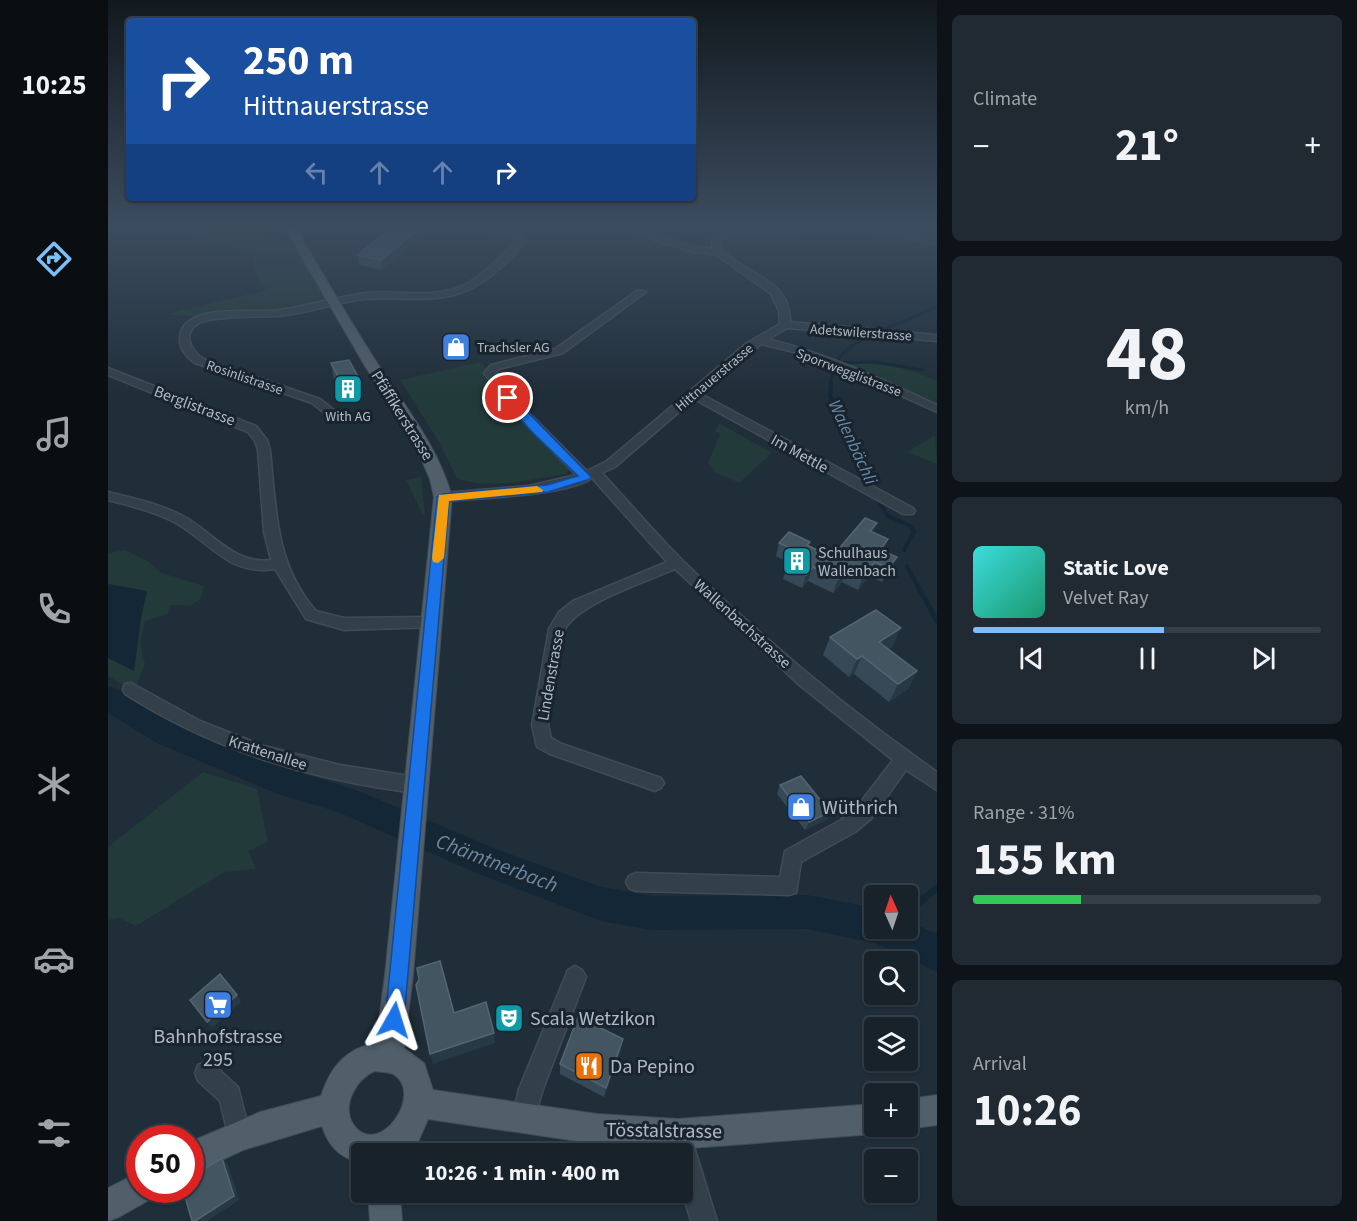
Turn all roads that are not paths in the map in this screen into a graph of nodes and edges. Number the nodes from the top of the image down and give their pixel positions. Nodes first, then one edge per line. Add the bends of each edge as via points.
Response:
1 (322, 282) edge
2 (477, 282) edge
3 (765, 282) edge
4 (641, 292) dead end
5 (333, 303) junction
6 (784, 325) junction
7 (937, 338) edge
8 (759, 340) junction
9 (108, 371) edge
10 (693, 394) junction
11 (937, 409) edge
12 (331, 413) dead end
13 (590, 475) junction
14 (108, 496) edge
15 (443, 497) junction
16 (908, 511) dead end
17 (677, 563) junction
18 (279, 564) junction
19 (430, 622) junction
20 (130, 689) dead end
21 (904, 759) junction
22 (937, 782) edge
23 (655, 783) dead end
24 (416, 795) junction
25 (636, 882) dead end
26 (575, 976) dead end
27 (388, 1056) junction
28 (206, 1072) dead end
29 (420, 1103) junction
30 (334, 1108) junction
31 (937, 1110) edge
32 (918, 1113) edge
33 (524, 1118) junction
34 (864, 1120) edge
35 (238, 1134) junction
36 (678, 1134) junction
37 (351, 1143) edge
38 (396, 1143) edge
39 (204, 1152) edge
40 (126, 1196) edge
41 (385, 1203) edge
42 (108, 1206) edge
43 (386, 1221) edge
44 (704, 1221) edge

1 - 5 main road, Pfäffikerstrasse
2 - 5 street via 456,292 420,297 367,296
3 - 6 street via 777,294 787,317
4 - 13 street, Wallenbachstrasse via 559,351 495,367 490,373 538,432
5 - 12 street, Rosinlistrasse via 264,315 204,317 188,328 183,341 185,350 199,361 316,401
5 - 15 main road, Pfäffikerstrasse via 415,430 432,460
6 - 7 street, Adetswilerstrasse
6 - 8 street, Hittnauerstrasse
8 - 10 street, Hittnauerstrasse
8 - 11 street, Sporrwegglistrasse via 836,364
9 - 18 street, Berglistrasse via 252,429 264,450 271,532
10 - 13 street, Hittnauerstrasse via 611,464
10 - 16 street, Im Mettle
13 - 15 street, Hittnauerstrasse via 548,488
13 - 17 street, Wallenbachstrasse
14 - 18 street via 151,507 180,520 242,565 263,568
15 - 19 main road, Pfäffikerstrasse
17 - 21 street, Wallenbachstrasse via 774,652
17 - 23 street, Lindenstrasse via 578,605 564,616 557,629 540,725 543,742 556,749
18 - 19 street, Berglistrasse via 311,615 344,624
19 - 24 main road, Pfäffikerstrasse
20 - 24 street, Krattenallee via 215,735 309,766 393,783
21 - 22 street, Wallenbachstrasse
21 - 25 street via 856,819 792,857 789,886
24 - 27 main road, Pfäffikerstrasse
26 - 33 street via 531,1089
27 - 29 main road via 412,1072
27 - 30 main road via 362,1060 351,1068 336,1094
28 - 35 street via 230,1095
29 - 33 main road, Tösstalstrasse
29 - 38 main road via 408,1132
30 - 35 main road
30 - 37 main road via 336,1123
31 - 32 main road
33 - 36 main road, Tösstalstrasse via 597,1129
34 - 36 main road, Tösstalstrasse
35 - 39 main road
36 - 44 street
40 - 42 main road
41 - 43 main road

